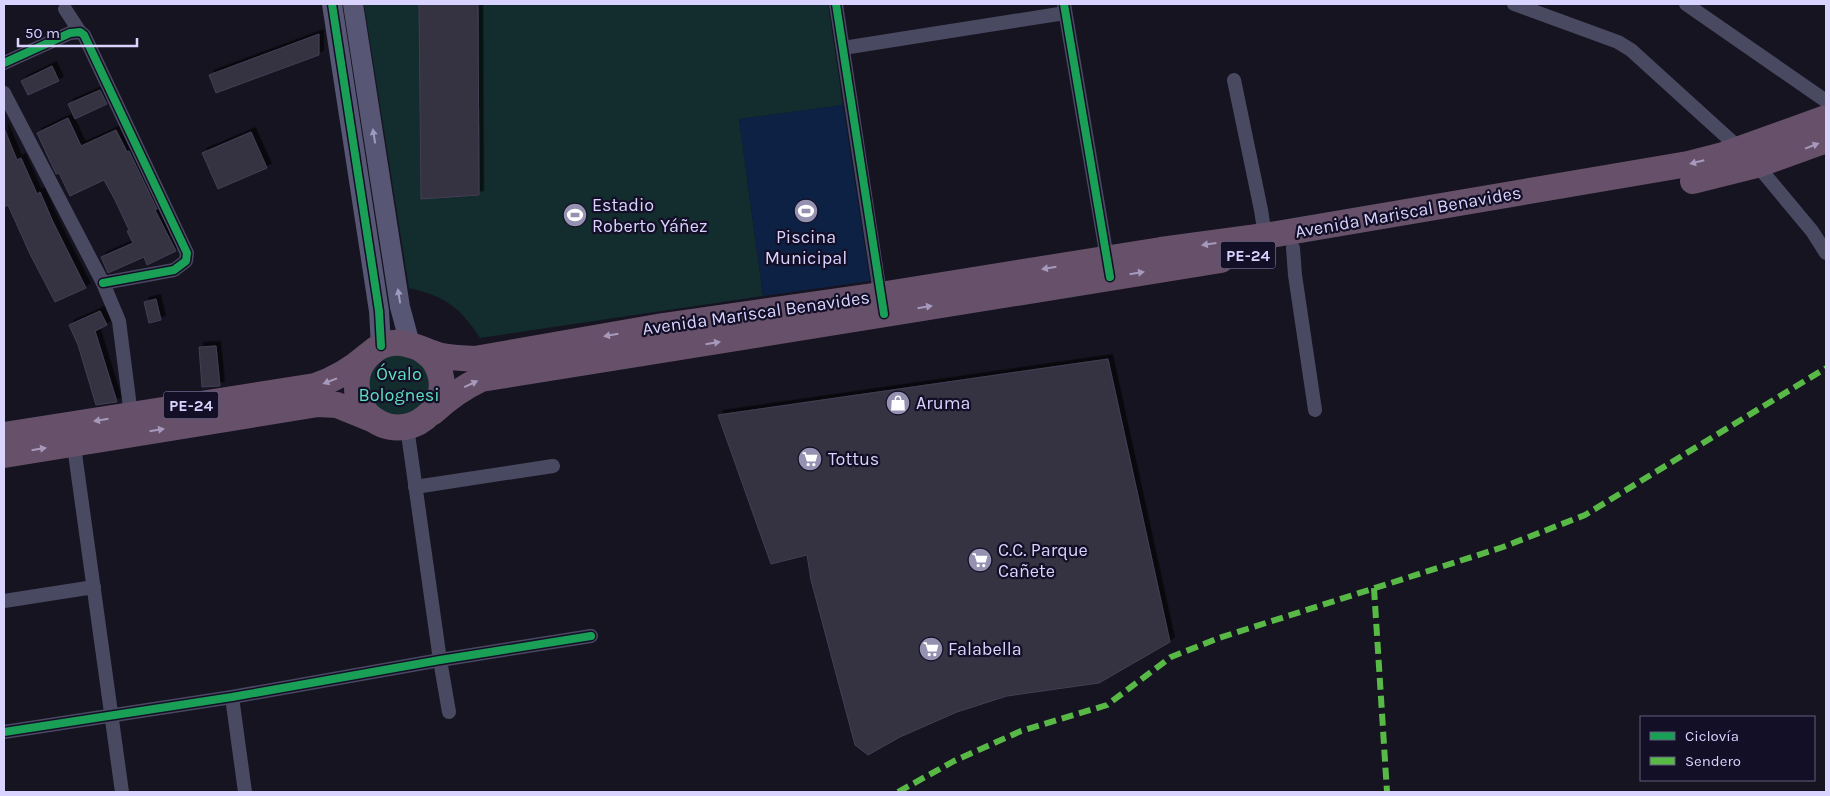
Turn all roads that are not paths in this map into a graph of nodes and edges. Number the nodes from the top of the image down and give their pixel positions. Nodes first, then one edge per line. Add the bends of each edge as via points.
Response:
1 (332, 4) edge
2 (353, 4) edge
3 (836, 4) edge
4 (1514, 4) edge
5 (1686, 4) edge
6 (1065, 8) edge
7 (65, 9) dead end
8 (80, 32) junction
9 (843, 48) junction
10 (4, 63) edge
11 (1234, 80) dead end
12 (4, 92) edge
13 (1826, 101) edge
14 (1826, 118) edge
15 (1826, 140) edge
16 (1778, 147) junction
17 (1749, 157) junction
18 (1265, 236) junction
19 (1293, 248) junction
20 (1826, 253) edge
21 (1109, 268) junction
22 (103, 283) junction
23 (882, 304) junction
24 (416, 346) junction
25 (375, 350) junction
26 (1315, 410) dead end
27 (432, 413) junction
28 (131, 415) junction
29 (375, 420) junction
30 (407, 427) junction
31 (72, 434) junction
32 (4, 435) edge
33 (4, 455) edge
34 (553, 466) dead end
35 (416, 487) junction
36 (94, 587) junction
37 (4, 601) edge
38 (591, 636) dead end
39 (440, 660) junction
40 (232, 696) junction
41 (450, 712) dead end
42 (111, 715) junction
43 (4, 732) edge
44 (122, 792) edge
45 (245, 792) edge

1 - 25 street via 379,311
24 -> 2 street via 400,307
3 - 9 street
4 - 17 street via 1625,46
5 - 13 street
6 - 9 street
6 - 21 street
7 - 8 street
8 - 10 street via 70,33
8 - 22 street via 89,44 187,253 186,261 174,270
9 - 23 street
11 - 18 street
12 - 22 street
14 - 16 highway, Avenida Mariscal Benavides / PE-24
16 -> 15 highway, Avenida Mariscal Benavides / PE-24
16 - 17 highway, Avenida Mariscal Benavides / PE-24
17 -> 18 highway, Avenida Mariscal Benavides / PE-24 via 1688,164
17 - 19 highway, Avenida Mariscal Benavides / PE-24 via 1726,173 1644,190
17 - 20 street via 1812,231
18 -> 21 highway, Avenida Mariscal Benavides / PE-24
21 -> 19 highway, Avenida Mariscal Benavides / PE-24
19 - 26 street
21 - 23 highway, Avenida Mariscal Benavides / PE-24
22 - 28 street via 119,321
23 -> 24 highway, Avenida Mariscal Benavides / PE-24 via 663,326 475,359 448,357
27 -> 23 highway, Avenida Mariscal Benavides / PE-24 via 447,398 481,379
24 - 25 highway via 395,342
24 - 27 highway via 434,361 442,378 440,396
25 -> 28 highway, PE-24 via 351,370 315,386
25 - 29 highway via 360,366 356,381 357,396 364,410
27 - 30 highway
28 -> 31 highway, PE-24
29 - 30 highway via 390,427
31 -> 29 highway, PE-24 via 318,404 337,405
30 - 35 street
31 - 32 highway, PE-24
33 -> 31 highway, PE-24
31 - 36 street
34 - 35 street
35 - 39 street
36 - 37 street
36 - 42 street
38 - 39 street
39 - 40 street
39 - 41 street
40 - 42 street
40 - 45 street
42 - 43 street
42 - 44 street

